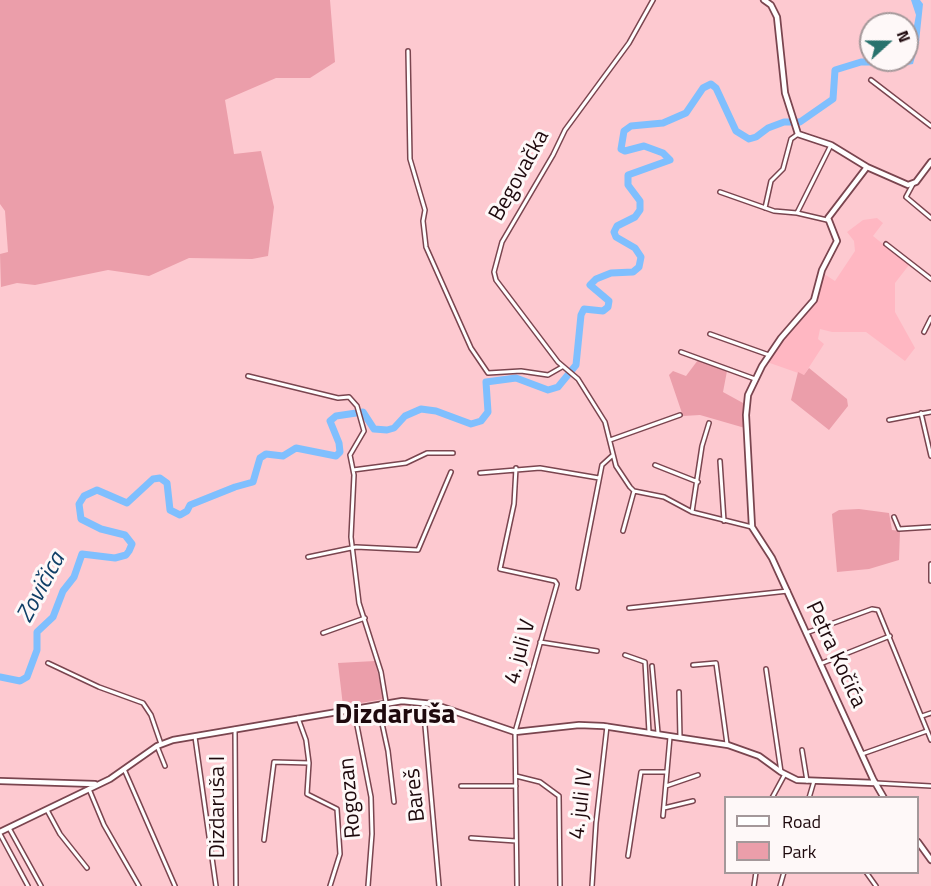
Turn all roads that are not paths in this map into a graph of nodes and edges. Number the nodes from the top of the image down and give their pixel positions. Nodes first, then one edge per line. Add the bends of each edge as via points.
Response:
1 (653, 0) edge
2 (764, 0) edge
3 (408, 51) dead end
4 (871, 80) dead end
5 (931, 126) edge
6 (797, 133) junction
7 (831, 144) junction
8 (931, 162) edge
9 (867, 167) junction
10 (929, 169) edge
11 (913, 184) junction
12 (720, 192) dead end
13 (765, 208) junction
14 (797, 213) junction
15 (931, 218) edge
16 (827, 220) junction
17 (886, 244) dead end
18 (931, 279) edge
19 (931, 318) edge
20 (924, 332) dead end
21 (710, 334) dead end
22 (681, 352) dead end
23 (769, 355) junction
24 (564, 368) junction
25 (248, 376) dead end
26 (755, 379) junction
27 (931, 412) edge
28 (921, 414) junction
29 (680, 415) dead end
30 (889, 420) dead end
31 (709, 423) dead end
32 (610, 440) junction
33 (453, 453) dead end
34 (613, 455) junction
35 (931, 456) edge
36 (720, 461) dead end
37 (655, 465) dead end
38 (516, 468) junction
39 (353, 470) junction
40 (451, 472) dead end
41 (480, 473) dead end
42 (599, 478) junction
43 (698, 482) junction
44 (634, 490) junction
45 (692, 512) junction
46 (894, 517) dead end
47 (724, 521) junction
48 (752, 527) junction
49 (931, 527) edge
50 (623, 531) dead end
51 (352, 550) junction
52 (308, 557) dead end
53 (931, 564) edge
54 (931, 581) edge
55 (578, 588) dead end
56 (788, 591) junction
57 (629, 608) dead end
58 (365, 618) junction
59 (323, 633) dead end
60 (806, 633) junction
61 (890, 636) junction
62 (540, 642) junction
63 (597, 651) dead end
64 (625, 656) dead end
65 (48, 663) dead end
66 (820, 664) junction
67 (693, 665) dead end
68 (652, 666) dead end
69 (766, 669) dead end
70 (679, 692) dead end
71 (423, 701) junction
72 (386, 702) junction
73 (378, 704) junction
74 (354, 707) junction
75 (931, 713) edge
76 (922, 716) junction
77 (298, 717) junction
78 (607, 726) junction
79 (235, 728) junction
80 (927, 731) junction
81 (515, 732) junction
82 (649, 734) junction
83 (195, 735) junction
84 (658, 735) junction
85 (670, 737) junction
86 (680, 738) junction
87 (931, 740) edge
88 (159, 745) junction
89 (728, 745) junction
90 (802, 750) dead end
91 (862, 754) junction
92 (309, 763) junction
93 (165, 766) dead end
94 (124, 769) junction
95 (667, 772) junction
96 (783, 773) junction
97 (698, 775) dead end
98 (516, 776) junction
99 (0, 781) edge
100 (807, 781) junction
101 (814, 781) junction
102 (875, 783) junction
103 (95, 784) junction
104 (461, 786) dead end
105 (516, 786) junction
106 (666, 786) junction
107 (931, 786) edge
108 (88, 788) junction
109 (773, 796) edge
110 (809, 796) edge
111 (883, 796) edge
112 (693, 801) dead end
113 (394, 802) dead end
114 (664, 808) junction
115 (47, 809) junction
116 (663, 816) dead end
117 (9, 828) junction
118 (0, 833) edge
119 (471, 838) dead end
120 (264, 840) dead end
121 (516, 841) junction
122 (919, 845) edge
123 (628, 856) dead end
124 (931, 860) edge
125 (87, 868) dead end
126 (867, 874) edge
127 (28, 886) edge
128 (41, 886) edge
129 (139, 886) edge
130 (175, 886) edge
131 (216, 886) edge
132 (236, 886) edge
133 (330, 886) edge
134 (368, 886) edge
135 (439, 886) edge
136 (517, 886) edge
137 (560, 886) edge
138 (592, 886) edge
139 (876, 886) edge

1 - 24 street, Begovačka via 634,36 565,130 502,242 494,265 496,280
2 - 6 street via 774,8 777,17 785,93
3 - 24 street via 411,159 425,210 426,248 471,348 488,373 521,371 548,375
4 - 5 street
6 - 7 street
6 - 13 street via 791,139 783,168 771,181
7 - 9 street
7 - 14 street
8 - 10 street
9 - 11 street
9 - 16 street
10 - 11 street
11 - 15 street via 906,197
12 - 13 street
13 - 14 street
14 - 16 street
16 - 23 street via 837,242 822,270 814,300
17 - 18 street
19 - 20 street
21 - 23 street
22 - 26 street
23 - 26 street
24 - 32 street, Begovačka via 576,376 602,418
25 - 39 street via 349,398 357,406 364,431 350,455
26 - 48 street via 746,415
27 - 28 street
28 - 30 street
28 - 35 street
29 - 32 street
31 - 43 street
32 - 34 street
33 - 39 street via 427,453 406,463
34 - 42 street via 604,462
34 - 44 street via 619,472
36 - 47 street
37 - 43 street
38 - 41 street
38 - 42 street
38 - 62 street, 4. juli V via 514,504 500,569 557,584
39 - 51 street
40 - 51 street via 418,550
42 - 55 street
43 - 45 street
44 - 45 street via 656,494
44 - 50 street
45 - 47 street
46 - 49 street via 899,529
47 - 48 street
48 - 56 street, Petra Kočića
51 - 52 street
51 - 58 street via 359,603
53 - 54 street
56 - 57 street
56 - 60 street, Petra Kočića
58 - 59 street
58 - 72 street
60 - 61 street via 876,609
60 - 66 street, Petra Kočića
61 - 66 street
61 - 76 street
62 - 63 street
62 - 81 street, 4. juli V
64 - 82 street via 645,662
65 - 88 street via 143,703
66 - 91 street, Petra Kočića
67 - 89 street via 716,663
68 - 84 street
69 - 96 street
70 - 86 street
71 - 72 street
71 - 81 street
71 - 135 street, Bareš
72 - 73 street
73 - 74 street
73 - 113 street, Bareš
74 - 77 street
74 - 134 street, Rogozan via 371,797
75 - 76 street
76 - 80 street
77 - 79 street
77 - 92 street, Rogozan
78 - 81 street
78 - 82 street
78 - 138 street, 4. juli IV
79 - 83 street
79 - 132 street, Dizdaruša I
80 - 87 street
80 - 91 street
81 - 98 street
82 - 84 street
83 - 88 street
83 - 131 street
84 - 85 street
85 - 86 street
85 - 95 street
86 - 89 street
88 - 93 street
88 - 94 street
89 - 96 street via 759,756
90 - 100 street
91 - 102 street, Petra Kočića
92 - 120 street, Rogozan via 274,762
92 - 133 street, Rogozan via 307,794 337,809 340,854
94 - 103 street
94 - 130 street
95 - 106 street
95 - 123 street via 641,772
96 - 100 street
96 - 109 street
97 - 106 street
98 - 105 street
98 - 137 street via 540,782 559,796
99 - 103 street
100 - 101 street
101 - 102 street
101 - 110 street
102 - 107 street
102 - 111 street, Petra Kočića
103 - 108 street
104 - 105 street, Bareš
105 - 121 street
106 - 114 street
108 - 115 street
108 - 129 street
112 - 114 street
114 - 116 street
115 - 117 street
115 - 125 street via 60,834
117 - 118 street
117 - 128 street
118 - 127 street
119 - 121 street
121 - 136 street
122 - 124 street
126 - 139 street

